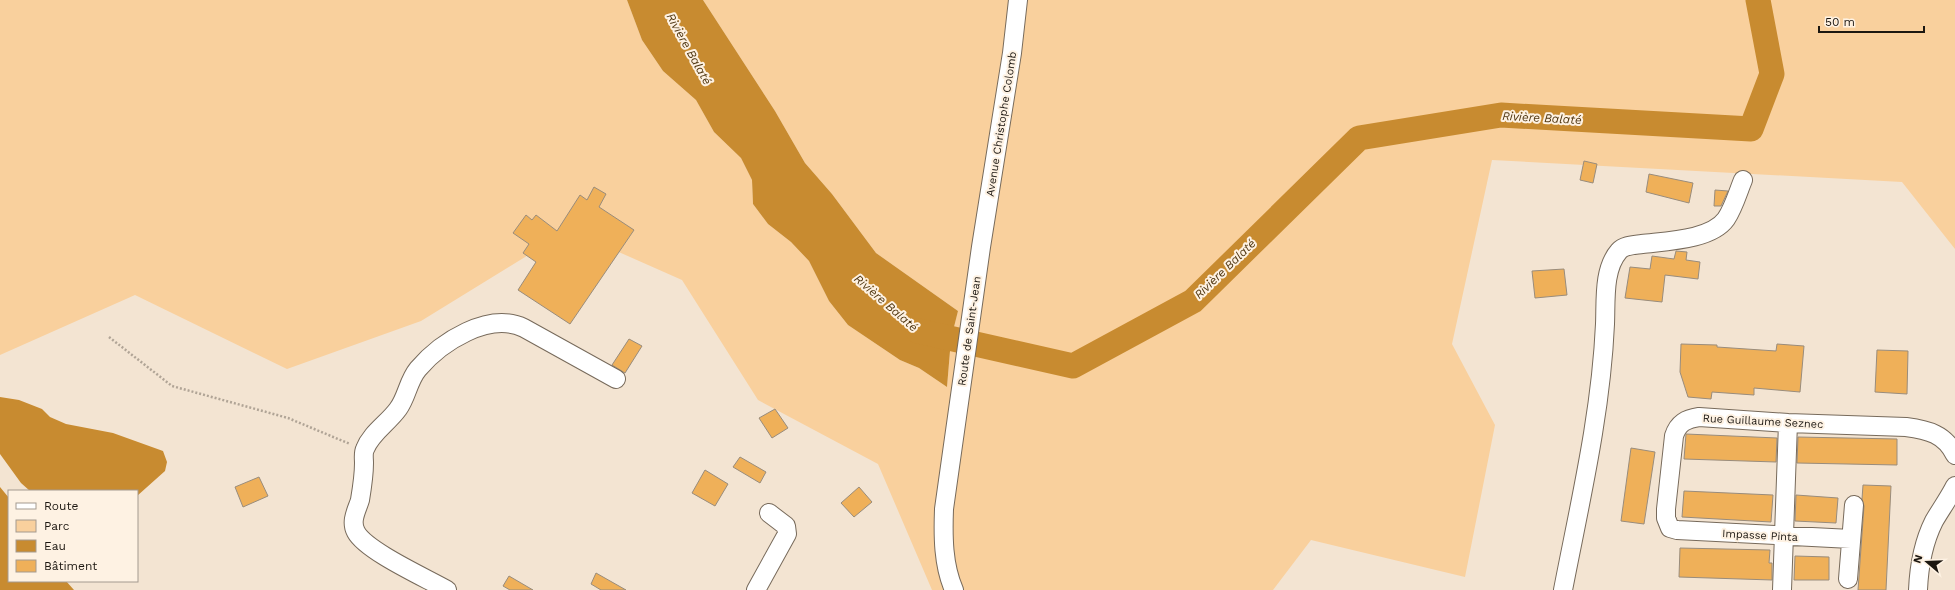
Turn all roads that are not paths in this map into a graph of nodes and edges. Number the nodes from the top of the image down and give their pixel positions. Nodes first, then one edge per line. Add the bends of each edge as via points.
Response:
1 (1018, 0) edge
2 (1743, 180) dead end
3 (981, 247) joint
4 (616, 379) dead end
5 (1788, 423) junction
6 (1955, 456) edge
7 (1955, 486) edge
8 (1854, 504) dead end
9 (769, 513) dead end
10 (1670, 528) joint
11 (1784, 537) junction
12 (1851, 539) junction
13 (1848, 579) dead end
14 (447, 590) edge
15 (756, 590) edge
16 (954, 590) edge
17 (1563, 590) edge
18 (1782, 590) edge
19 (1918, 590) edge

1 - 3 street, Avenue Christophe Colomb
2 - 17 street via 1731,212 1715,229 1676,240 1628,246 1619,251 1613,261 1607,283 1599,398
3 - 16 street, Route de Saint-Jean via 944,509 945,561
4 - 14 street via 514,324 504,322 481,326 443,345 418,369 398,409 364,450 362,482 354,528 361,540
5 - 6 street, Rue Guillaume Seznec via 1906,427 1925,430 1940,436 1952,448
5 - 10 street, Rue Guillaume Seznec via 1699,417 1684,421 1674,436 1666,509
5 - 11 street
7 - 19 street via 1934,520 1925,544 1920,562
8 - 12 street
9 - 15 street via 786,526 787,534
10 - 11 street, Impasse Pinta
11 - 12 street, Impasse Pinta
11 - 18 street
12 - 13 street

